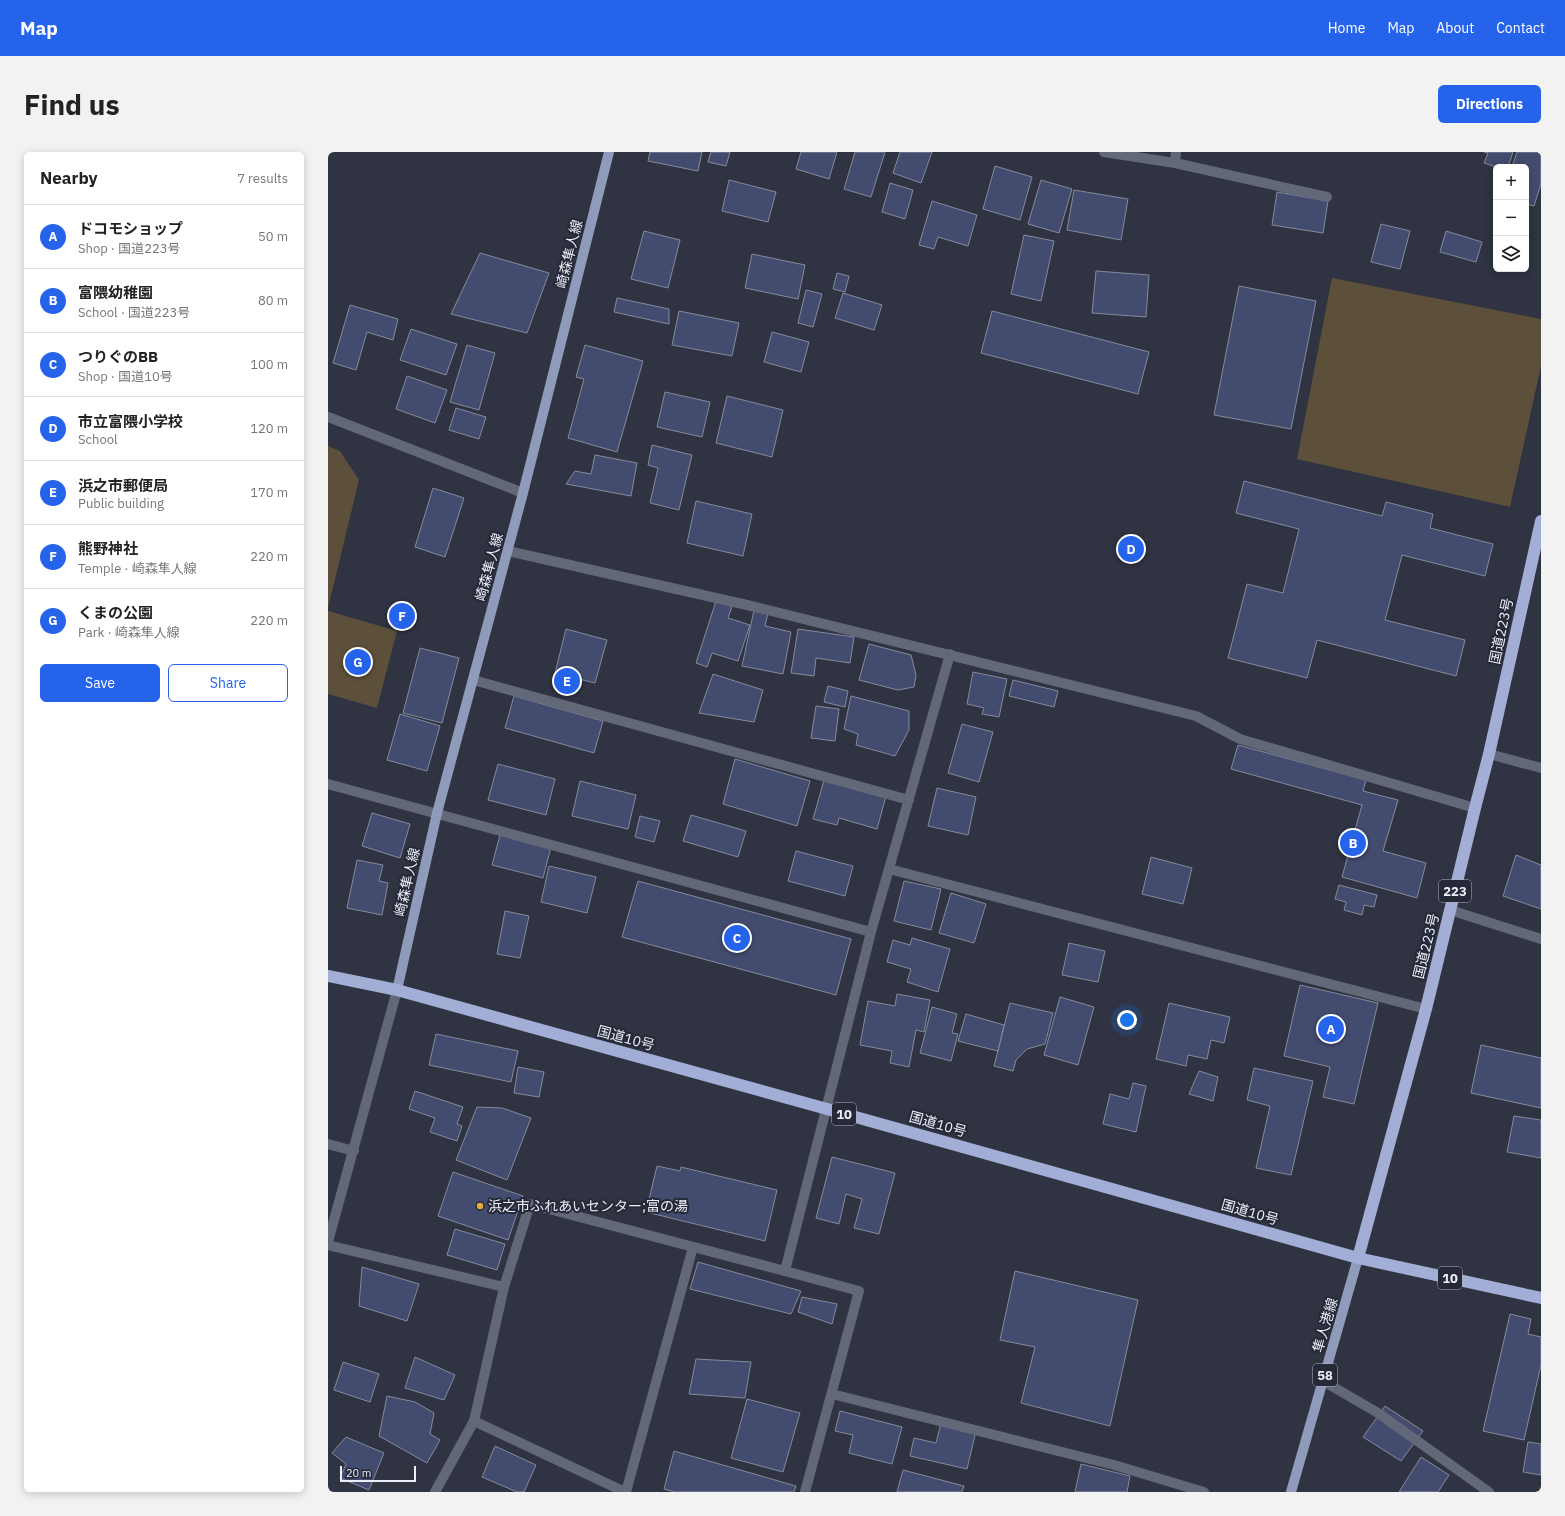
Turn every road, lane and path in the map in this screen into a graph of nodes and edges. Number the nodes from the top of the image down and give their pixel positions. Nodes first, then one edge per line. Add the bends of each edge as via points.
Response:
1 (609, 152) edge
2 (1104, 152) edge
3 (1176, 152) edge
4 (1176, 163) junction
5 (1327, 197) dead end
6 (328, 417) edge
7 (523, 493) junction
8 (1541, 521) edge
9 (508, 551) junction
10 (950, 654) junction
11 (473, 680) junction
12 (1489, 754) junction
13 (1541, 768) edge
14 (328, 784) edge
15 (909, 800) junction
16 (1475, 808) junction
17 (437, 814) junction
18 (889, 869) junction
19 (1450, 910) junction
20 (871, 932) junction
21 (1541, 939) edge
22 (328, 976) edge
23 (397, 990) junction
24 (1426, 1009) junction
25 (827, 1109) junction
26 (328, 1144) edge
27 (354, 1151) junction
28 (328, 1244) edge
29 (693, 1246) junction
30 (1358, 1258) junction
31 (785, 1270) junction
32 (504, 1287) junction
33 (1541, 1298) edge
34 (1324, 1381) junction
35 (832, 1394) junction
36 (474, 1420) junction
37 (435, 1492) edge
38 (626, 1492) edge
39 (805, 1492) edge
40 (1204, 1492) edge
41 (1290, 1492) edge
42 (1489, 1492) edge

1 - 7 main road, 崎森隼人線
2 - 4 street
3 - 4 street
4 - 5 street
6 - 7 street
7 - 9 main road, 崎森隼人線
8 - 12 highway, 国道223号 / 223
9 - 10 street
9 - 11 main road, 崎森隼人線
10 - 15 street
10 - 16 street via 1196,716 1240,739
11 - 15 street
11 - 17 main road, 崎森隼人線
12 - 13 street
12 - 16 highway, 国道223号 / 223
14 - 17 street
15 - 18 street
16 - 19 highway, 国道223号 / 223
17 - 20 street
17 - 23 main road, 崎森隼人線
18 - 20 street
18 - 24 street
19 - 21 street
19 - 24 highway, 国道223号 / 223
20 - 25 street
22 - 23 highway, 国道10号 / 10
23 - 25 highway, 国道10号 / 10
23 - 27 street
24 - 30 highway, 国道223号 / 223
25 - 30 highway, 国道10号 / 10
25 - 31 street
26 - 27 street
27 - 28 street
28 - 32 street
29 - 31 street
29 - 32 street via 530,1204
29 - 38 street
30 - 33 highway, 国道10号 / 10
30 - 34 main road, 隼人港線 / 58
31 - 35 street via 859,1291
32 - 36 street
34 - 41 main road, 隼人港線 / 58
34 - 42 street via 1378,1413
35 - 39 street
35 - 40 street via 1114,1465
36 - 37 street
36 - 38 street

